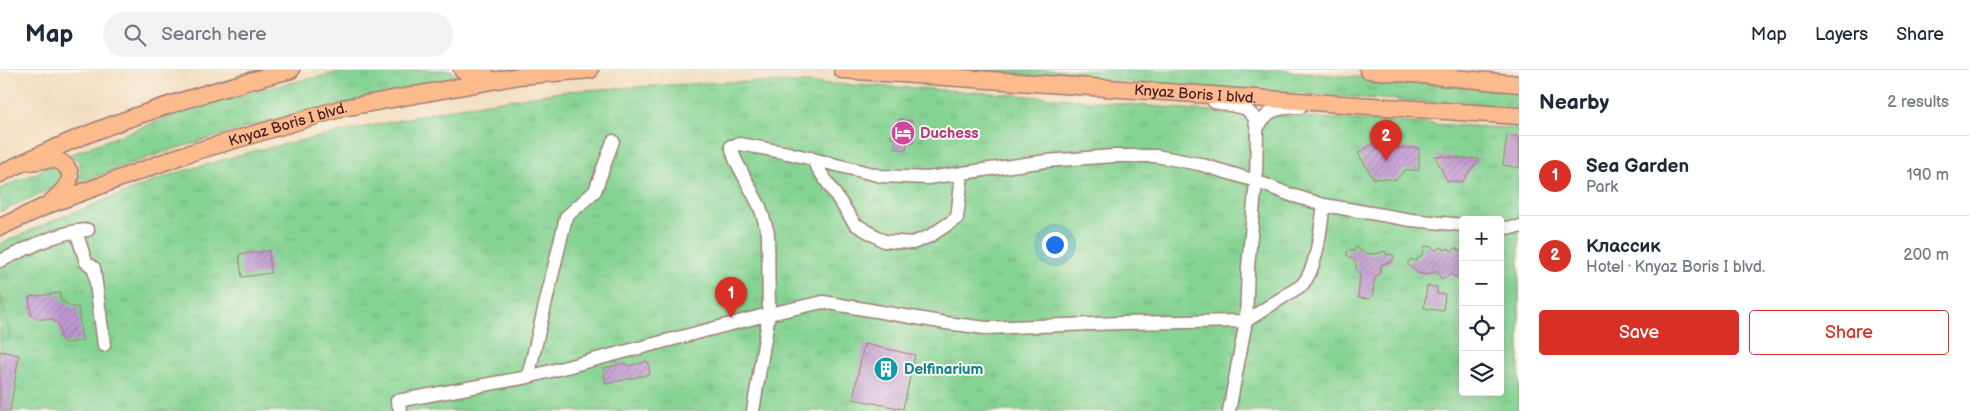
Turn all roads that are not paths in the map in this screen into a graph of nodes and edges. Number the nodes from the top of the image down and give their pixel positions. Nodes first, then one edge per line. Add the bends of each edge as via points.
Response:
1 (291, 70) edge
2 (462, 70) edge
3 (590, 70) edge
4 (842, 70) edge
5 (1368, 70) edge
6 (883, 71) edge
7 (518, 76) junction
8 (1519, 84) edge
9 (1161, 92) junction
10 (1338, 103) junction
11 (1519, 116) edge
12 (1257, 129) junction
13 (613, 141) dead end
14 (811, 158) junction
15 (21, 163) junction
16 (0, 174) edge
17 (962, 174) junction
18 (1256, 181) junction
19 (48, 205) junction
20 (1324, 205) junction
21 (1459, 225) edge
22 (1519, 226) edge
23 (0, 227) edge
24 (1504, 228) edge
25 (0, 261) edge
26 (769, 314) junction
27 (1246, 321) junction
28 (104, 346) dead end
29 (528, 377) junction
30 (401, 411) edge
31 (754, 411) edge
32 (1230, 411) edge

1 - 15 main road via 150,110
2 - 7 main road via 480,77
3 - 7 main road, Knyaz Boris I blvd.
4 - 6 main road, Knyaz Boris I blvd.
5 - 8 main road
6 - 9 main road, Knyaz Boris I blvd.
7 - 19 main road, Knyaz Boris I blvd. via 335,110 183,155
9 - 10 main road, Knyaz Boris I blvd.
9 - 12 lane via 1245,108 1254,117
10 - 11 main road, Knyaz Boris I blvd.
10 - 12 lane via 1273,110 1265,115
12 - 18 lane
13 - 29 lane via 595,190 566,218
14 - 17 lane via 881,176 928,178
14 - 17 lane via 855,224 884,241 913,242 930,236 956,218
14 - 26 lane via 740,144 731,146 734,159 760,207 768,233
15 - 16 main road
15 - 19 main road via 55,160 68,168 70,176 66,187
17 - 18 lane via 1046,161 1156,156 1199,164
18 - 20 lane
18 - 27 lane
19 - 23 main road, Knyaz Boris I blvd.
20 - 21 lane
20 - 27 lane via 1313,263 1306,281
22 - 24 lane
25 - 28 lane via 82,230 86,262 94,268
26 - 27 lane via 824,302 986,328
26 - 29 lane
26 - 31 lane
27 - 32 lane
29 - 30 lane via 397,401

